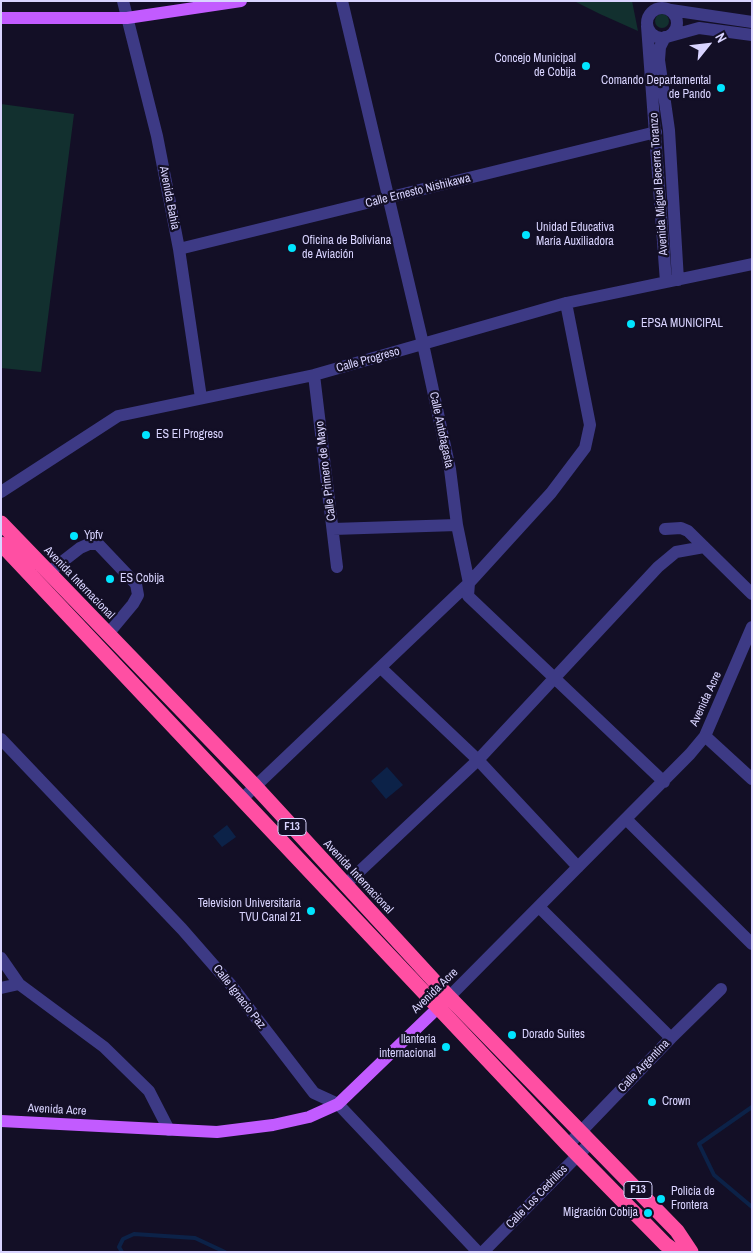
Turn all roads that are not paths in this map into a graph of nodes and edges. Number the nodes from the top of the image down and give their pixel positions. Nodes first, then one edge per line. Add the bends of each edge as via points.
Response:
1 (123, 1) edge
2 (241, 1) edge
3 (342, 1) edge
4 (665, 6) edge
5 (648, 7) edge
6 (1, 18) edge
7 (127, 18) junction
8 (752, 22) edge
9 (647, 26) junction
10 (752, 35) edge
11 (667, 37) junction
12 (656, 132) junction
13 (389, 199) junction
14 (179, 249) junction
15 (752, 264) edge
16 (672, 281) junction
17 (566, 303) junction
18 (423, 344) junction
19 (314, 375) junction
20 (201, 398) junction
21 (1, 492) edge
22 (1, 523) edge
23 (457, 525) junction
24 (333, 529) junction
25 (665, 529) dead end
26 (1, 544) edge
27 (704, 547) junction
28 (337, 567) dead end
29 (49, 572) junction
30 (469, 582) junction
31 (752, 594) edge
32 (752, 627) edge
33 (108, 634) junction
34 (381, 668) junction
35 (556, 678) junction
36 (705, 736) junction
37 (1, 739) edge
38 (478, 760) junction
39 (752, 779) edge
40 (664, 782) junction
41 (254, 786) junction
42 (242, 799) junction
43 (627, 820) junction
44 (578, 867) junction
45 (345, 885) junction
46 (539, 907) junction
47 (752, 944) edge
48 (1, 958) edge
49 (19, 984) junction
50 (1, 988) edge
51 (721, 989) dead end
52 (449, 997) junction
53 (438, 1007) junction
54 (671, 1038) junction
55 (338, 1104) junction
56 (1, 1121) edge
57 (169, 1130) junction
58 (585, 1138) junction
59 (573, 1150) junction
60 (478, 1252) edge
61 (483, 1252) edge
62 (676, 1252) edge
63 (691, 1252) edge

1 - 7 street, Avenida Bahía
2 - 7 main road
3 - 13 street, Calle Antofagasta
4 - 5 street
4 - 8 street
4 - 11 street, Avenida Miguel Becerra Toranzo via 677,23
5 - 9 street, Avenida Miguel Becerra Toranzo
6 - 7 main road
7 - 14 street, Avenida Bahía via 157,136
9 - 11 street via 656,37
9 - 12 street, Avenida Miguel Becerra Toranzo
10 - 11 street via 699,28
11 - 16 street, Avenida Miguel Becerra Toranzo via 660,47 659,60 669,130
12 - 13 street, Calle Ernesto Nishikawa
12 - 16 street, Avenida Miguel Becerra Toranzo
13 - 14 street, Calle Ernesto Nishikawa
13 - 18 street, Calle Antofagasta
14 - 20 street, Avenida Bahía
15 - 16 street, Calle Progreso
16 - 17 street, Calle Progreso
17 - 18 street, Calle Progreso
17 - 30 street via 590,425 585,448 551,493
18 - 19 street, Calle Progreso
18 - 23 street, Calle Antofagasta via 450,469
19 - 20 street, Calle Progreso
19 - 24 street, Calle Primero de Mayo
20 - 21 street, Calle Progreso via 118,416
22 - 29 highway, Avenida Internacional / F13
23 - 24 street
23 - 30 street, Calle Antofagasta
24 - 28 street, Calle Primero de Mayo
25 - 27 street via 688,531
26 - 42 highway, F13
27 - 31 street
27 - 35 street via 676,552 658,567
29 - 33 highway, Avenida Internacional / F13
29 - 33 street via 80,548 98,544 136,584 138,595
30 - 34 street
30 - 35 street, Calle Antofagasta via 468,596
32 - 36 street, Avenida Acre
33 - 41 highway, Avenida Internacional / F13
34 - 38 street
34 - 41 street
35 - 38 street
35 - 40 street, Calle Antofagasta
36 - 39 street
36 - 40 street, Avenida Acre
37 - 55 street, Calle Ignacio Paz via 182,929 231,985 314,1093
38 - 44 street
38 - 45 street
40 - 43 street, Avenida Acre
41 - 42 street
41 - 45 highway, Avenida Internacional / F13
42 - 53 highway, F13
43 - 44 street, Avenida Acre
43 - 47 street
44 - 46 street, Avenida Acre
45 - 52 highway, Avenida Internacional / F13
46 - 52 street, Avenida Acre
46 - 54 street
48 - 49 street
49 - 50 street
49 - 57 street via 111,1053 149,1091
51 - 54 street, Calle Argentina
52 - 53 main road, Avenida Acre
52 - 58 highway, Avenida Internacional / F13
53 - 55 main road, Avenida Acre
53 - 59 highway, F13
54 - 58 street, Calle Argentina
55 - 57 main road, Avenida Acre via 309,1117 273,1125 218,1132
55 - 60 street, Calle Ignacio Paz
56 - 57 main road, Avenida Acre
58 - 59 street, Calle Argentina
58 - 63 highway, Avenida Internacional / F13 via 677,1230
59 - 61 street, Calle Los Cedrillos
59 - 62 highway, F13

